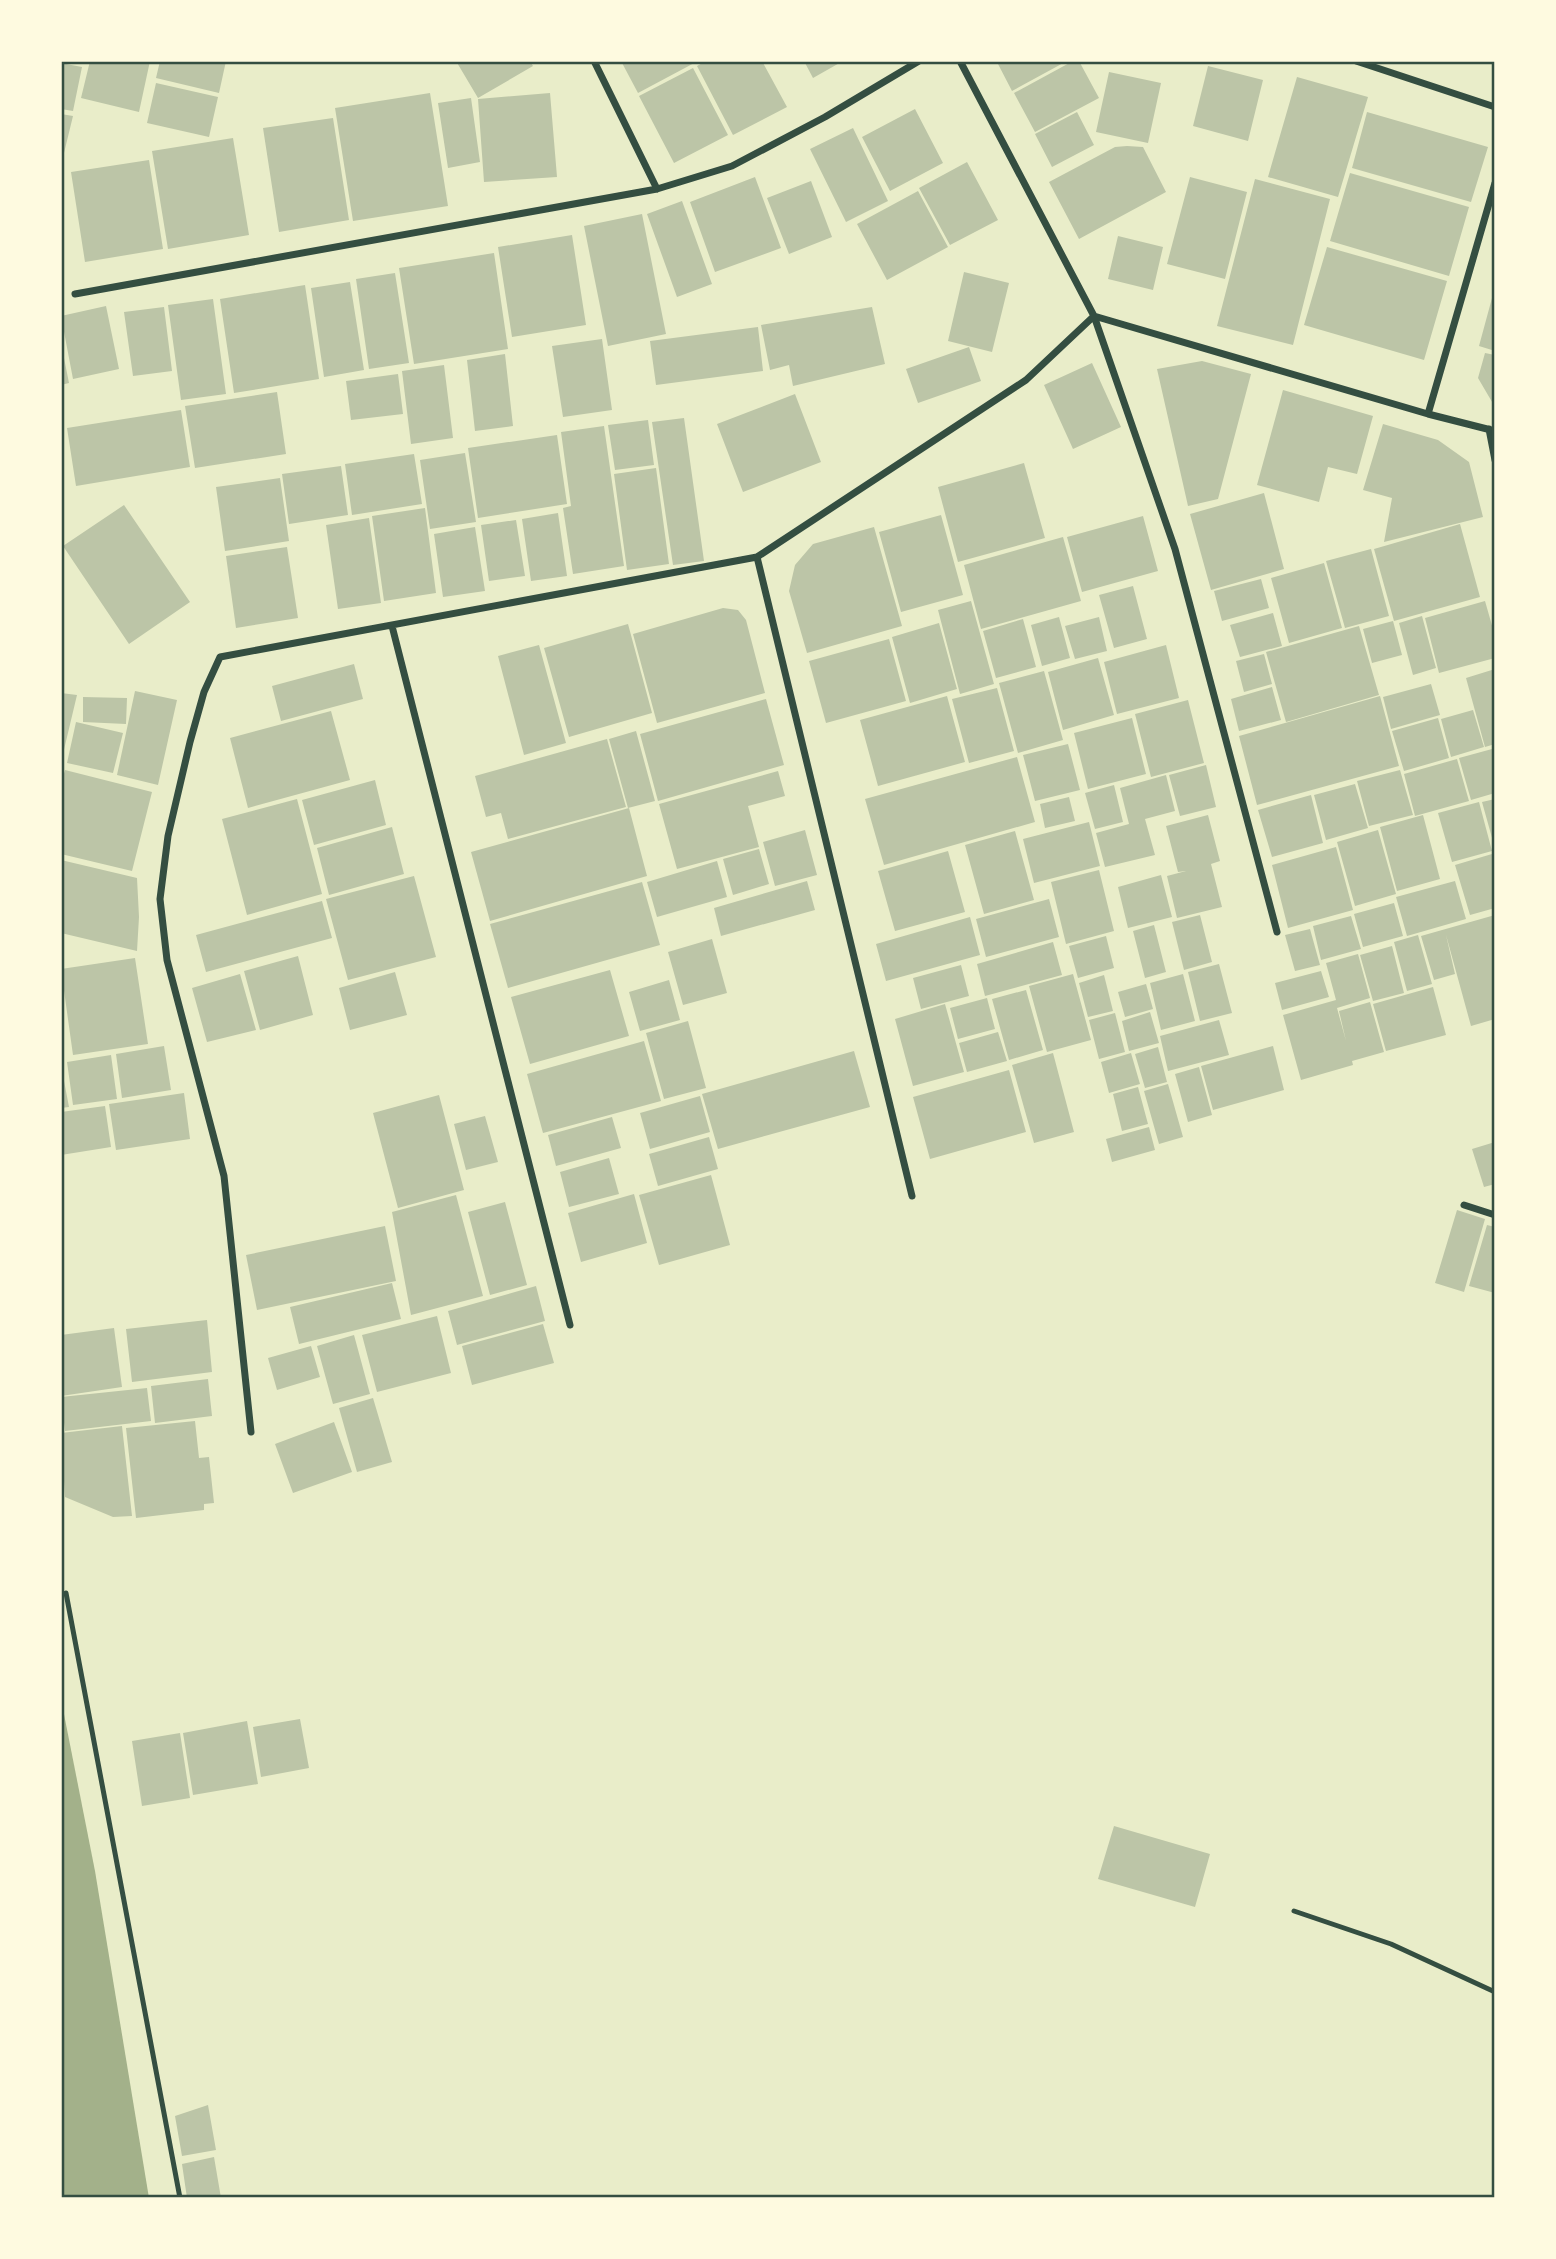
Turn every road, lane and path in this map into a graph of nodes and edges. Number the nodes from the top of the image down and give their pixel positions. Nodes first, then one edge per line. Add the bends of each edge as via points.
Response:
1 (594, 61) edge
2 (919, 61) edge
3 (960, 61) edge
4 (1356, 61) edge
5 (1495, 107) edge
6 (1495, 183) edge
7 (657, 189) junction
8 (75, 294) dead end
9 (1094, 317) junction
10 (1428, 414) junction
11 (1492, 430) edge
12 (1495, 460) edge
13 (757, 557) junction
14 (392, 626) junction
15 (1277, 932) dead end
16 (912, 1196) dead end
17 (1464, 1205) dead end
18 (1495, 1214) edge
19 (570, 1325) dead end
20 (251, 1432) dead end
21 (66, 1593) dead end
22 (1294, 1911) dead end
23 (1495, 1992) edge
24 (180, 2198) edge

1 - 7 street
2 - 7 street via 732,166
3 - 9 street
4 - 5 street
6 - 10 street
7 - 8 street
9 - 10 street
9 - 13 street via 1026,380
9 - 15 street via 1175,549
10 - 11 street
11 - 12 street
13 - 14 street
13 - 16 street
14 - 19 street
14 - 20 street via 220,657 204,692 168,836 160,899 167,960 224,1176
17 - 18 street
21 - 24 lane
22 - 23 lane via 1391,1944

